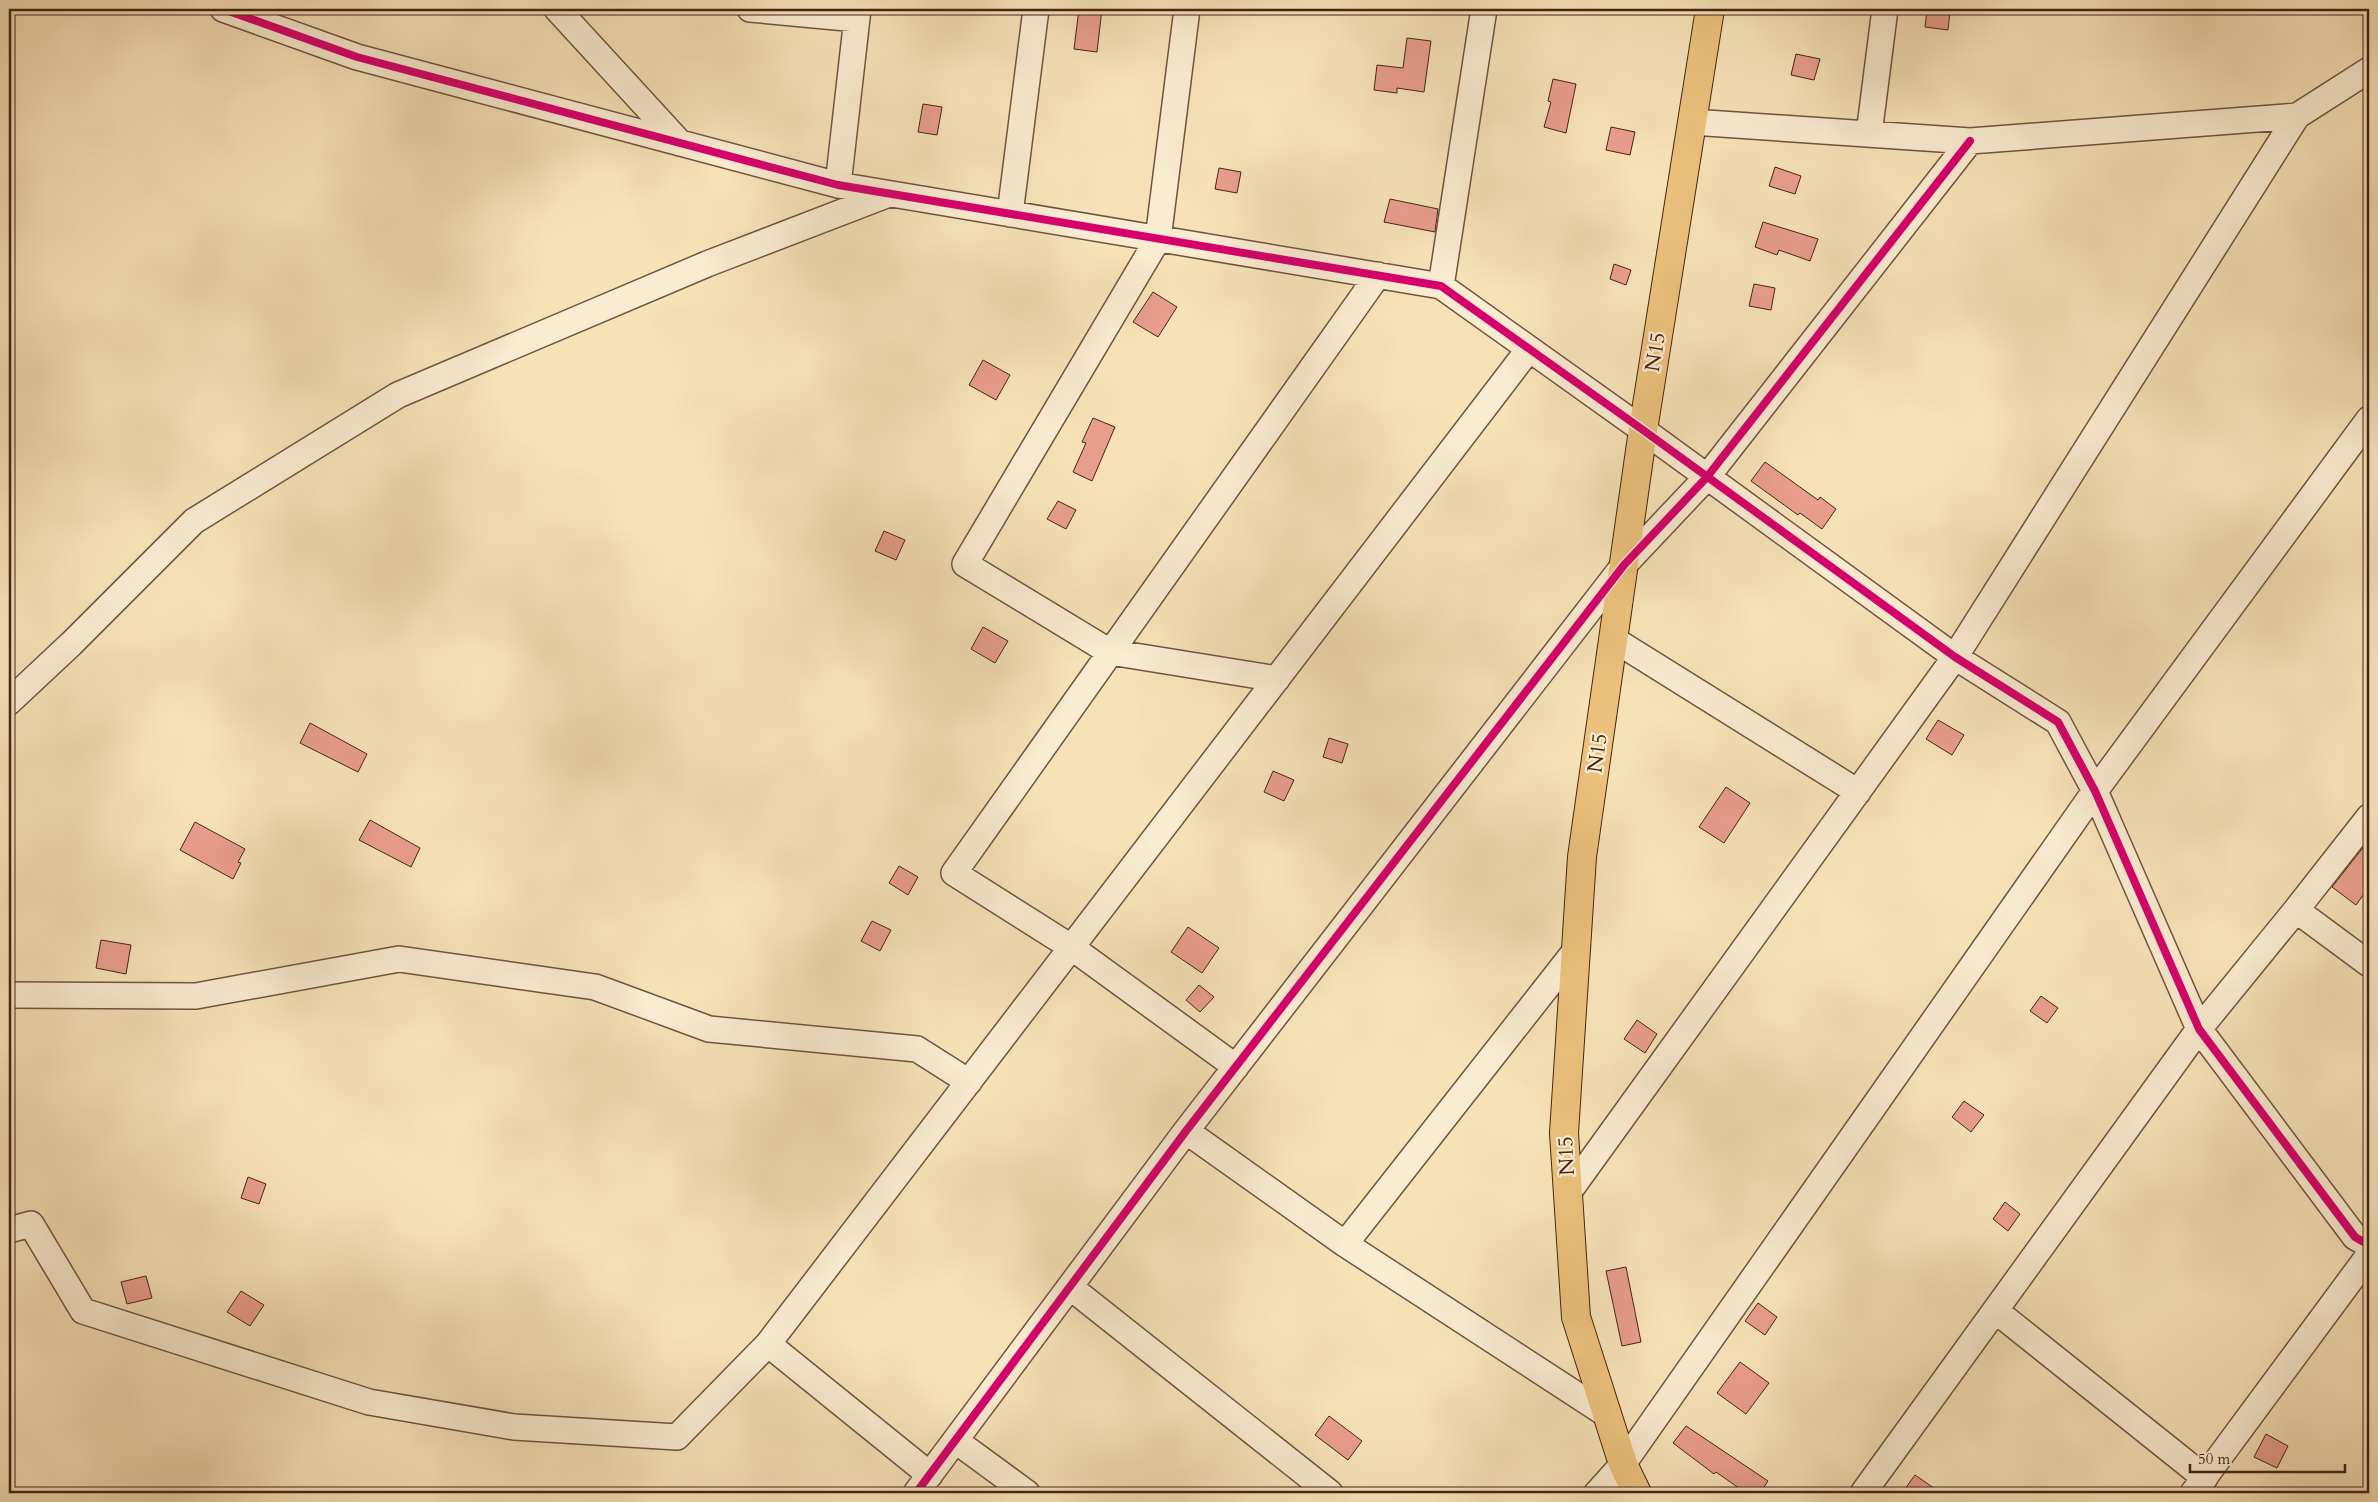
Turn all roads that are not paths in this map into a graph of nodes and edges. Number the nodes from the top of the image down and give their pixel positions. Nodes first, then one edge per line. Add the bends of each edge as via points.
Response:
1 (223, 9) edge
2 (557, 9) edge
3 (750, 9) edge
4 (1036, 9) edge
5 (1187, 9) edge
6 (1484, 9) edge
7 (1710, 9) edge
8 (1885, 9) edge
9 (857, 14) edge
10 (2369, 70) edge
11 (2298, 116) junction
12 (1692, 122) junction
13 (1870, 134) junction
14 (1970, 141) junction
15 (680, 143) junction
16 (838, 185) junction
17 (889, 194) junction
18 (1010, 214) junction
19 (1158, 239) junction
20 (1378, 275) junction
21 (1441, 286) junction
22 (1529, 349) junction
23 (2369, 419) edge
24 (1643, 430) junction
25 (1707, 477) junction
26 (1624, 565) junction
27 (1613, 639) junction
28 (1110, 652) junction
29 (1955, 657) junction
30 (1277, 678) junction
31 (9, 702) edge
32 (2095, 791) junction
33 (1858, 792) junction
34 (2369, 817) edge
35 (2296, 910) junction
36 (1071, 947) junction
37 (1576, 950) junction
38 (2369, 964) edge
39 (9, 995) edge
40 (2199, 1029) junction
41 (1236, 1067) junction
42 (969, 1082) junction
43 (1186, 1131) junction
44 (1568, 1193) junction
45 (9, 1230) edge
46 (1345, 1244) junction
47 (2369, 1246) edge
48 (2369, 1255) edge
49 (1070, 1287) junction
50 (1996, 1311) junction
51 (768, 1344) junction
52 (1606, 1414) junction
53 (956, 1441) junction
54 (1622, 1464) junction
55 (923, 1484) edge
56 (2199, 1485) edge
57 (1027, 1493) edge
58 (1330, 1493) edge
59 (1597, 1493) edge
60 (1637, 1493) edge
61 (1863, 1493) edge

1 - 15 street via 357,58
2 - 15 street
3 - 9 street
4 - 18 street
5 - 19 street
6 - 21 street
7 - 12 main road, N15
8 - 13 street
9 - 16 street
10 - 11 street
11 - 14 street
11 - 29 street
12 - 13 street
12 - 24 main road, N15
13 - 14 street
14 - 25 street
15 - 16 street
16 - 17 street
17 - 18 street
17 - 31 street via 707,264 398,395 194,521
18 - 19 street
19 - 20 street
19 - 28 street via 965,564
20 - 21 street
20 - 28 street
21 - 22 street
22 - 24 street
22 - 30 street
23 - 32 street
24 - 25 street
24 - 26 main road, N15
25 - 26 street
25 - 29 street
26 - 27 main road, N15
26 - 41 street
27 - 33 street
27 - 37 main road, N15 via 1582,856
28 - 30 street
28 - 36 street via 954,873
29 - 32 street via 2058,722
29 - 33 street
30 - 36 street
32 - 40 street
32 - 54 street
33 - 44 street
34 - 35 street
35 - 38 street
35 - 40 street
36 - 41 street
36 - 42 street
37 - 44 main road, N15 via 1564,1133
37 - 46 street
39 - 42 street via 196,996 399,959 595,987 708,1029 917,1050
40 - 47 street via 2355,1237
40 - 50 street
41 - 43 street
42 - 51 street
43 - 46 street
43 - 49 street
44 - 52 main road, N15 via 1576,1317
45 - 51 street via 31,1224 83,1311 370,1402 514,1427 677,1438
46 - 52 street
48 - 56 street
49 - 53 street
49 - 58 street
50 - 56 street
50 - 61 street
51 - 55 street
52 - 54 main road, N15
53 - 55 street
53 - 57 street
54 - 59 street
54 - 60 main road, N15

